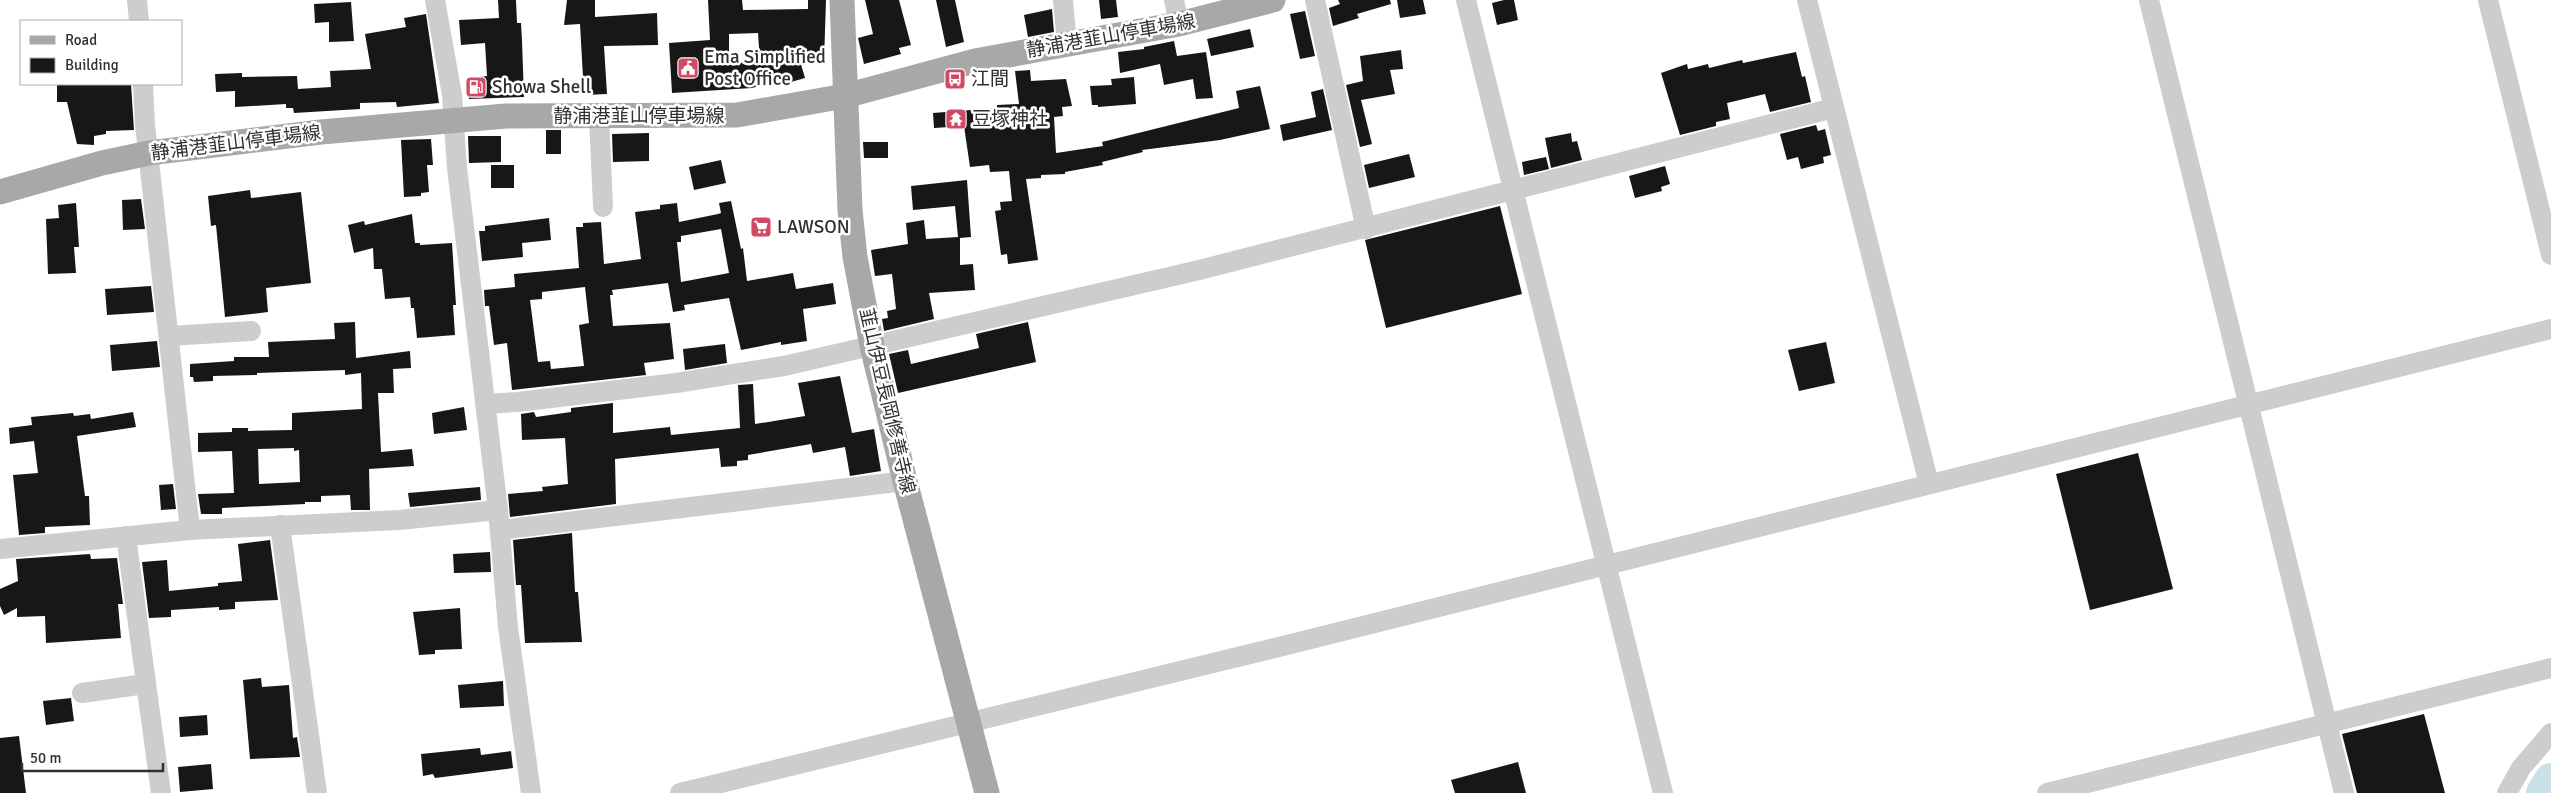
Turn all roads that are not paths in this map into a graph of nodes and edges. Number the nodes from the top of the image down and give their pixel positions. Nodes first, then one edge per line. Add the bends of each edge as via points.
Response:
1 (137, 0) edge
2 (435, 0) edge
3 (842, 0) edge
4 (1062, 0) edge
5 (1174, 0) edge
6 (1273, 0) edge
7 (1315, 0) edge
8 (1466, 0) edge
9 (1807, 0) edge
10 (2149, 0) edge
11 (2488, 0) edge
12 (139, 20) edge
13 (1178, 24) junction
14 (1067, 44) junction
15 (143, 85) edge
16 (845, 96) junction
17 (1834, 108) junction
18 (599, 116) junction
19 (453, 121) junction
20 (149, 153) junction
21 (1513, 189) junction
22 (0, 192) edge
23 (602, 207) dead end
24 (1366, 229) junction
25 (2551, 255) edge
26 (2551, 329) edge
27 (251, 331) dead end
28 (169, 336) junction
29 (872, 346) junction
30 (485, 404) junction
31 (2249, 404) junction
32 (905, 481) junction
33 (1929, 484) junction
34 (498, 510) junction
35 (280, 525) junction
36 (190, 530) junction
37 (500, 530) junction
38 (126, 536) junction
39 (0, 549) edge
40 (1606, 565) junction
41 (2551, 668) edge
42 (145, 684) junction
43 (82, 693) dead end
44 (970, 722) junction
45 (2327, 723) junction
46 (2551, 733) edge
47 (161, 793) edge
48 (316, 793) edge
49 (532, 793) edge
50 (680, 793) edge
51 (987, 793) edge
52 (1663, 793) edge
53 (2047, 793) edge
54 (2344, 793) edge
55 (2507, 793) edge

1 - 12 street
2 - 19 street via 452,95
3 - 16 main road, 韮山伊豆長岡修善寺線
4 - 14 street
5 - 13 street
6 - 13 main road, 静浦港韮山停車場線
7 - 24 street
8 - 21 street
9 - 17 street
10 - 31 street
11 - 25 street
13 - 14 main road, 静浦港韮山停車場線
14 - 16 main road, 静浦港韮山停車場線 via 975,60
15 - 20 street
16 - 18 main road, 静浦港韮山停車場線 via 737,115
16 - 29 main road, 韮山伊豆長岡修善寺線 via 855,257
17 - 21 street
17 - 33 street
18 - 19 main road, 静浦港韮山停車場線 via 506,116
18 - 23 street
19 - 20 main road, 静浦港韮山停車場線 via 321,132
19 - 30 street
20 - 22 main road, 静浦港韮山停車場線
20 - 28 street
21 - 24 street
21 - 40 street
24 - 29 street
26 - 31 street
27 - 28 street
28 - 36 street
29 - 30 street via 784,366 676,383
29 - 32 main road, 韮山伊豆長岡修善寺線
30 - 34 street
31 - 33 street
31 - 45 street
32 - 37 street
32 - 44 main road, 韮山伊豆長岡修善寺線
33 - 40 street
34 - 35 street via 399,520
34 - 37 street
35 - 36 street
35 - 48 street
36 - 38 street
37 - 49 street via 514,673
38 - 39 street
38 - 42 street
40 - 44 street
40 - 52 street
41 - 45 street
42 - 43 street
42 - 47 street
44 - 50 street
44 - 51 main road, 韮山伊豆長岡修善寺線
45 - 53 street
45 - 54 street
46 - 55 street via 2521,768

